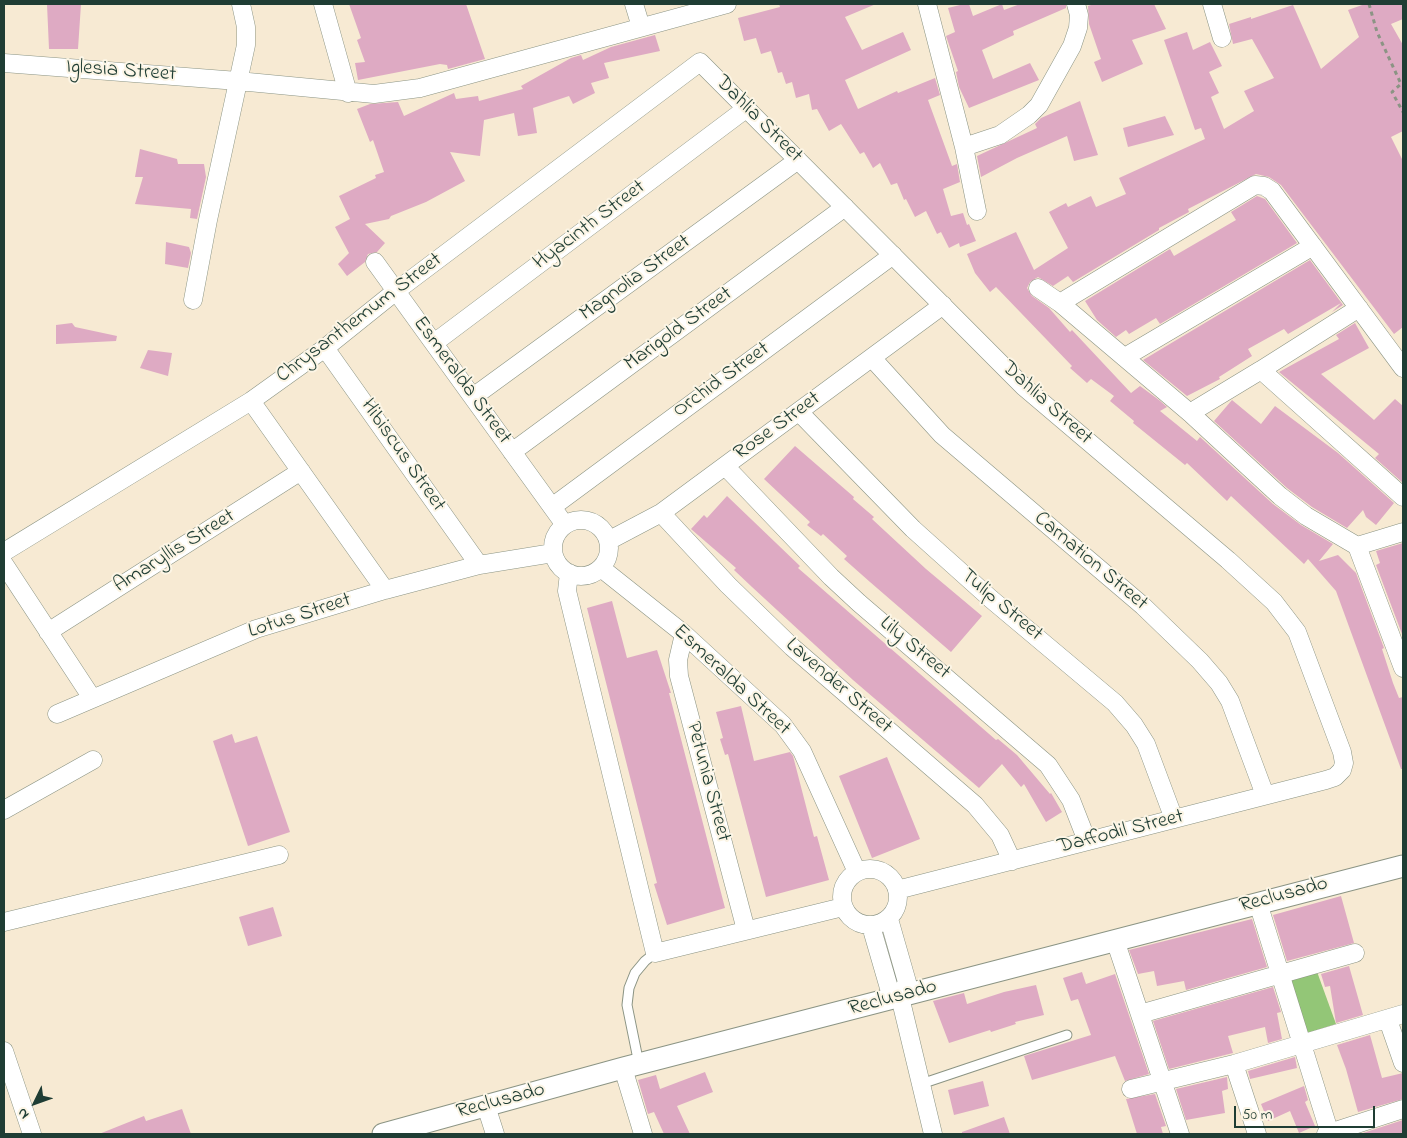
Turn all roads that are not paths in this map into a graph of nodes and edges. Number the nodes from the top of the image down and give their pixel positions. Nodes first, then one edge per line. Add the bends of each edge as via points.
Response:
1 (241, 4) edge
2 (324, 4) edge
3 (634, 4) edge
4 (727, 4) edge
5 (928, 4) edge
6 (1076, 4) edge
7 (1212, 4) edge
8 (641, 27) junction
9 (1222, 38) dead end
10 (700, 62) joint
11 (4, 63) edge
12 (238, 81) junction
13 (348, 93) junction
14 (747, 108) junction
15 (964, 147) junction
16 (798, 160) junction
17 (845, 207) junction
18 (977, 211) dead end
19 (1313, 246) junction
20 (893, 255) junction
21 (375, 262) dead end
22 (1038, 288) dead end
23 (396, 291) junction
24 (193, 300) dead end
25 (1060, 303) junction
26 (943, 305) junction
27 (1359, 308) junction
28 (434, 343) junction
29 (325, 348) junction
30 (1125, 357) junction
31 (872, 358) junction
32 (1403, 368) edge
33 (1261, 370) junction
34 (473, 397) junction
35 (251, 401) junction
36 (799, 412) junction
37 (1190, 413) junction
38 (512, 452) junction
39 (725, 466) junction
40 (301, 471) junction
41 (1403, 497) edge
42 (552, 507) junction
43 (661, 513) junction
44 (565, 525) junction
45 (1403, 532) edge
46 (608, 541) junction
47 (1356, 546) junction
48 (4, 552) edge
49 (553, 553) junction
50 (4, 564) edge
51 (479, 565) junction
52 (601, 568) junction
53 (569, 573) junction
54 (385, 590) junction
55 (48, 632) junction
56 (684, 634) junction
57 (1403, 668) edge
58 (92, 698) junction
59 (57, 714) dead end
60 (94, 760) dead end
61 (1342, 770) joint
62 (1265, 795) junction
63 (4, 810) edge
64 (1174, 819) junction
65 (1087, 841) junction
66 (279, 855) dead end
67 (1012, 861) junction
68 (1403, 866) edge
69 (857, 872) junction
70 (897, 890) junction
71 (1258, 902) junction
72 (843, 906) junction
73 (889, 919) junction
74 (4, 922) edge
75 (871, 926) junction
76 (746, 930) junction
77 (1115, 940) junction
78 (655, 953) junction
79 (1355, 953) dead end
80 (1281, 974) junction
81 (900, 997) junction
82 (1140, 1014) junction
83 (1396, 1017) edge
84 (1067, 1035) dead end
85 (1303, 1044) junction
86 (4, 1051) edge
87 (1403, 1063) edge
88 (1234, 1064) junction
89 (631, 1066) junction
90 (1162, 1081) junction
91 (921, 1084) junction
92 (1131, 1089) dead end
93 (486, 1106) junction
94 (1403, 1109) edge
95 (32, 1134) edge
96 (383, 1134) edge
97 (494, 1134) edge
98 (643, 1134) edge
99 (933, 1134) edge
100 (1180, 1134) edge
101 (1257, 1134) edge
102 (1329, 1134) edge

1 - 12 street via 246,45
2 - 13 street
3 - 8 street
4 - 8 street, Iglesia Street
5 - 15 street
6 - 15 street via 1078,28 1072,46 1039,105 1000,135
7 - 9 street
8 - 13 street, Iglesia Street via 420,88 374,94
10 - 14 street, Dahlia Street
10 - 23 street, Chrysanthemum Street
11 - 12 street, Iglesia Street
12 - 13 street, Iglesia Street
12 - 24 street
14 - 16 street, Dahlia Street
14 - 28 street, Hyacinth Street
15 - 18 street
16 - 17 street, Dahlia Street
16 - 34 street, Magnolia Street
17 - 20 street, Dahlia Street
17 - 38 street, Marigold Street
19 - 25 street via 1272,192 1264,186 1255,185
19 - 27 street
19 - 30 street
20 - 26 street, Dahlia Street
20 - 42 street, Orchid Street
21 - 23 street, Esmeralda Street
22 - 25 street
23 - 28 street, Esmeralda Street
23 - 29 street, Chrysanthemum Street
25 - 30 street
26 - 31 street, Rose Street
26 - 61 street, Dahlia Street via 1058,418 1228,560 1286,616 1297,632 1342,752
27 - 32 street
27 - 33 street
28 - 34 street, Esmeralda Street
29 - 35 street, Chrysanthemum Street
29 - 51 street, Hibiscus Street
30 - 37 street
31 - 36 street, Rose Street
31 - 62 street, Carnation Street via 942,434 1143,606 1200,661 1230,701
33 - 37 street
33 - 41 street
34 - 38 street, Esmeralda Street
35 - 40 street
35 - 48 street, Chrysanthemum Street
36 - 39 street, Rose Street
36 - 64 street, Tulip Street via 913,529 1115,703 1146,744
37 - 47 street via 1280,496
38 - 42 street, Esmeralda Street
39 - 43 street, Rose Street
39 - 65 street, Lily Street via 859,603 1048,765 1071,800
40 - 54 street
40 - 55 street, Amaryllis Street
42 - 44 street, Esmeralda Street
43 - 46 street, Rose Street
43 - 67 street, Lavender Street via 792,647 976,805 1000,835
44 - 46 street via 586,520 596,524
44 - 49 street via 553,542
45 - 47 street
46 - 52 street via 607,560
47 - 57 street
49 - 51 street, Lotus Street
49 - 53 street via 556,561
50 - 55 street
51 - 54 street, Lotus Street
52 - 53 street via 586,576
52 - 56 street, Esmeralda Street
53 - 78 street via 568,598
54 - 58 street, Lotus Street via 256,629
55 - 58 street
56 - 69 street, Esmeralda Street via 776,718 802,751
56 - 76 street, Petunia Street via 678,660 679,676
58 - 59 street, Lotus Street
60 - 63 street
61 - 62 street, Daffodil Street via 1326,780
62 - 64 street, Daffodil Street
64 - 65 street, Daffodil Street
65 - 67 street, Daffodil Street
66 - 74 street
67 - 70 street, Daffodil Street
68 - 71 street, Reclusado
69 - 70 street via 866,869 886,874
69 - 72 street via 843,886
70 - 73 street via 896,910
71 - 77 street, Reclusado
71 - 80 street
72 - 75 street via 853,921
72 - 76 street
73 - 75 street
73 - 81 street via 907,982
75 - 81 street via 889,988
76 - 78 street
77 - 81 street, Reclusado
77 - 82 street
78 - 89 lane via 635,972 629,988
79 - 80 street
80 - 82 street
80 - 85 street
81 - 89 street, Reclusado
81 - 91 street
82 - 90 street
83 - 85 street
83 - 87 street
84 - 91 lane
85 - 88 street
85 - 102 street
86 - 95 street
88 - 90 street
88 - 101 street
89 - 93 street, Reclusado
89 - 98 street
90 - 92 street
90 - 100 street
91 - 99 street
93 - 96 street, Reclusado
93 - 97 street
94 - 102 street

